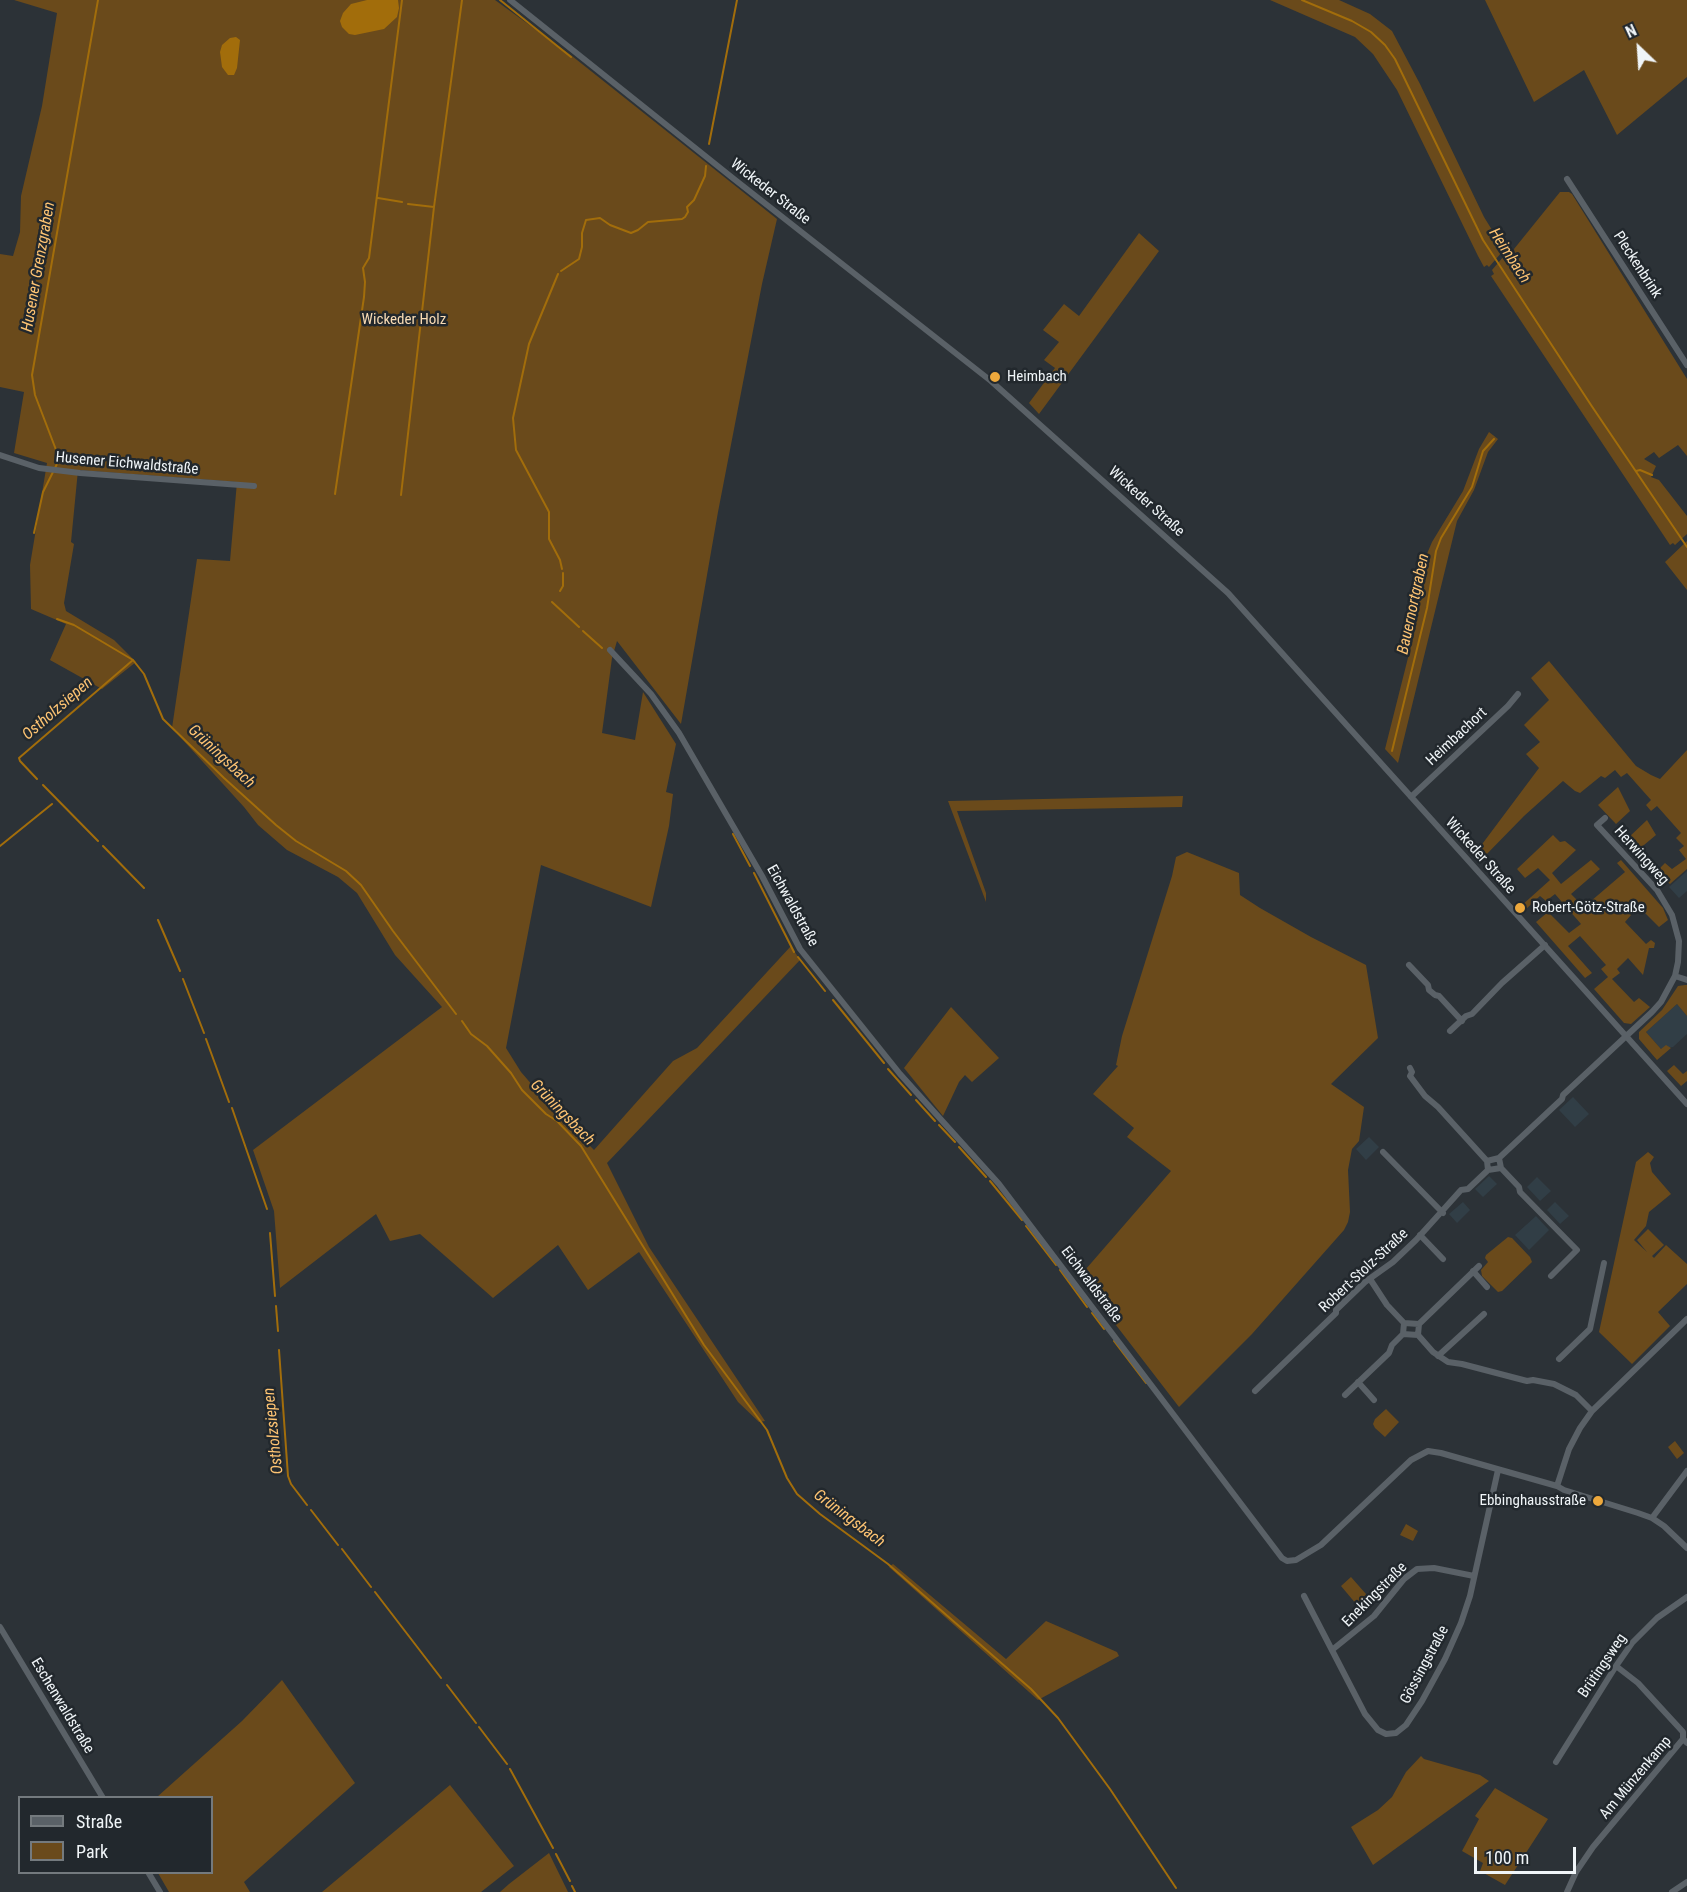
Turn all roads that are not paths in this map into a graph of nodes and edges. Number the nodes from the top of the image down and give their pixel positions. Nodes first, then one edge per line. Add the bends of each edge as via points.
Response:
1 (510, 0) edge
2 (1567, 178) dead end
3 (1687, 365) edge
4 (0, 455) edge
5 (254, 486) dead end
6 (610, 650) dead end
7 (1518, 694) dead end
8 (1411, 797) junction
9 (1605, 819) dead end
10 (1545, 945) junction
11 (1409, 965) dead end
12 (1675, 976) junction
13 (1687, 980) edge
14 (1462, 1020) junction
15 (1450, 1031) dead end
16 (1626, 1036) junction
17 (1410, 1068) dead end
18 (1687, 1104) edge
19 (1383, 1152) dead end
20 (1499, 1158) junction
21 (1486, 1161) junction
22 (1501, 1168) junction
23 (1488, 1170) junction
24 (1443, 1213) junction
25 (1420, 1235) junction
26 (1443, 1259) dead end
27 (1604, 1263) dead end
28 (1479, 1266) dead end
29 (1473, 1271) junction
30 (1551, 1276) dead end
31 (1370, 1279) junction
32 (1487, 1287) dead end
33 (1484, 1314) dead end
34 (1687, 1319) edge
35 (1404, 1323) junction
36 (1419, 1324) junction
37 (1403, 1334) junction
38 (1418, 1335) junction
39 (1438, 1356) junction
40 (1559, 1359) dead end
41 (1358, 1382) junction
42 (1255, 1391) dead end
43 (1345, 1395) dead end
44 (1374, 1400) dead end
45 (1592, 1411) junction
46 (1498, 1470) junction
47 (1687, 1471) edge
48 (1557, 1486) junction
49 (1652, 1518) junction
50 (1687, 1548) edge
51 (1474, 1576) junction
52 (1304, 1596) dead end
53 (1687, 1597) edge
54 (0, 1627) edge
55 (1332, 1650) junction
56 (1616, 1666) junction
57 (1685, 1741) edge
58 (1556, 1762) dead end
59 (102, 1796) edge
60 (149, 1874) edge
61 (1687, 1882) edge
62 (160, 1892) edge
63 (1567, 1892) edge
64 (1672, 1892) edge

1 - 8 street, Wickeder Straße via 960,356 1066,446 1228,593
2 - 3 street, Pleckenbrink
4 - 5 street, Husener Eichwaldstraße via 60,471
6 - 46 street, Eichwaldstraße via 651,694 679,733 800,949 900,1074 999,1184 1282,1558 1296,1560 1321,1545 1420,1454 1436,1452
7 - 8 street, Heimbachort
8 - 10 street, Wickeder Straße
9 - 12 street, Herwingweg via 1597,825 1657,890 1672,915 1679,941
10 - 14 street
10 - 16 street, Wickeder Straße
11 - 14 street
12 - 13 street
12 - 16 street, Herwingweg via 1661,1002
14 - 15 street
16 - 18 street, Wickeder Straße
16 - 20 street
17 - 21 street via 1410,1076 1425,1096
19 - 24 street
20 - 21 street
20 - 22 street
21 - 23 street
22 - 23 street
22 - 30 street via 1577,1250
23 - 24 street, Robert-Stolz-Straße via 1468,1189 1461,1190
24 - 25 street, Robert-Stolz-Straße
25 - 26 street
25 - 31 street, Robert-Stolz-Straße
27 - 40 street via 1590,1329
28 - 29 street
29 - 32 street
29 - 36 street
31 - 35 street
31 - 42 street, Robert-Stolz-Straße
33 - 39 street
34 - 45 street
35 - 36 street
35 - 37 street
36 - 38 street
37 - 38 street
37 - 41 street
38 - 39 street
39 - 45 street via 1455,1364 1554,1384 1576,1395
41 - 43 street
41 - 44 street
45 - 48 street via 1569,1449
46 - 48 street, Eichwaldstraße
46 - 51 street, Gössingstraße
47 - 49 street
48 - 49 street, Eichwaldstraße
49 - 50 street, Eichwaldstraße
51 - 55 street, Enekingstraße via 1434,1568 1417,1569 1374,1616
51 - 55 street, Gössingstraße via 1445,1659 1406,1725 1396,1732 1386,1734 1372,1724
52 - 55 street, Gössingstraße
53 - 56 street, Brütingsweg via 1645,1629
54 - 59 street, Eschenwaldstraße
56 - 57 street via 1638,1683 1683,1732
56 - 58 street, Brütingsweg
57 - 63 street, Am Münzenkamp via 1593,1847
60 - 62 street
61 - 64 street

